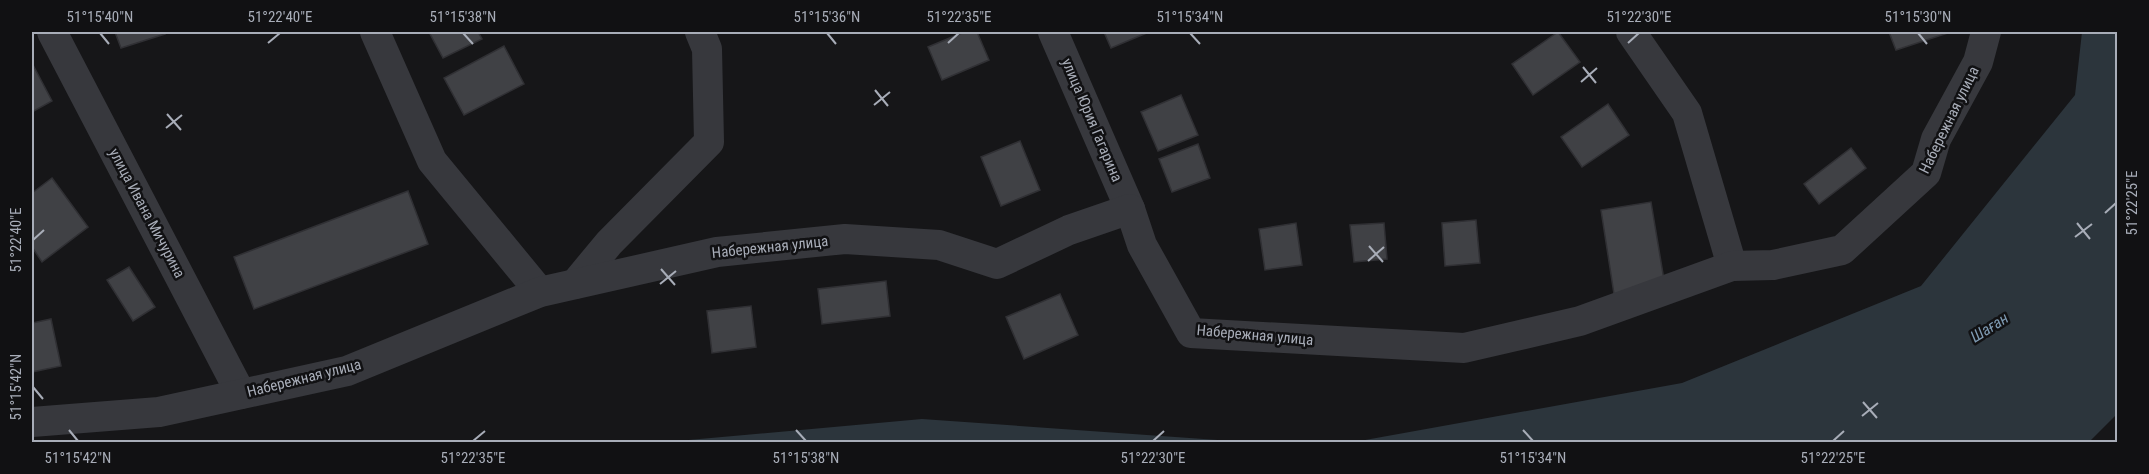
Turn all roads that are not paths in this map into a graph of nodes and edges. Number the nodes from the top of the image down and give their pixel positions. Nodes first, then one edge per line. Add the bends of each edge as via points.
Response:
1 (52, 32) edge
2 (375, 32) edge
3 (700, 32) edge
4 (1053, 32) edge
5 (1631, 32) edge
6 (1986, 32) edge
7 (1130, 209) junction
8 (1732, 266) junction
9 (575, 284) junction
10 (540, 292) junction
11 (242, 394) junction
12 (32, 422) edge

1 - 11 street, улица Ивана Мичурина
2 - 10 street via 432,161
3 - 9 street via 707,49 709,142 609,243
4 - 7 street, улица Юрия Гагарина
5 - 8 street via 1687,112
6 - 8 street, Набережная улица via 1978,62 1936,139 1926,173 1874,222 1842,250 1773,265
7 - 8 street, Набережная улица via 1142,245 1191,333 1464,348 1580,321
7 - 9 street, Набережная улица via 1069,230 997,264 939,244 845,239 717,252
9 - 10 street, Набережная улица
10 - 11 street, Набережная улица via 347,371
11 - 12 street, Набережная улица via 159,412

